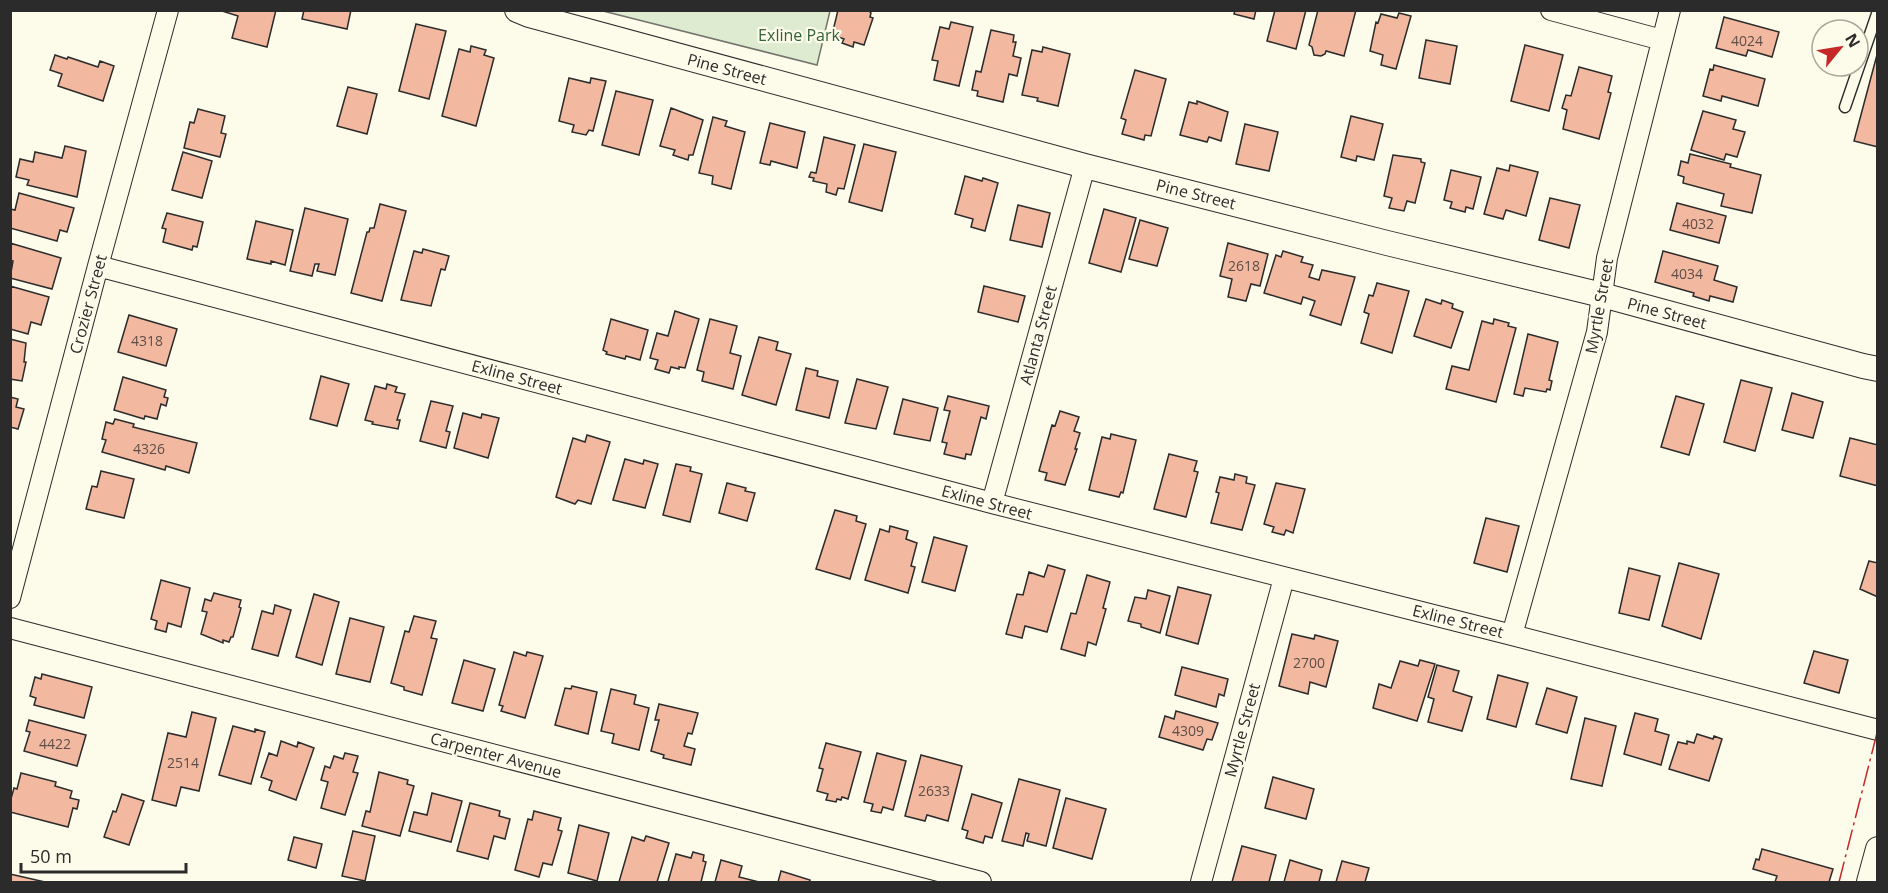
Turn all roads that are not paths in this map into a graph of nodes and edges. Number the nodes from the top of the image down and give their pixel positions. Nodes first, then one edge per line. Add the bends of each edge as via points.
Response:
1 (168, 10) edge
2 (518, 10) edge
3 (1551, 10) edge
4 (1670, 10) edge
5 (1878, 11) edge
6 (1662, 40) junction
7 (1845, 107) dead end
8 (1085, 166) junction
9 (98, 266) junction
10 (1602, 295) junction
11 (1878, 369) edge
12 (992, 503) junction
13 (1284, 578) junction
14 (10, 598) edge
15 (10, 628) edge
16 (1512, 635) junction
17 (1878, 730) edge
18 (1878, 849) edge
19 (981, 882) edge
20 (1201, 882) edge
21 (1869, 882) edge

1 - 9 street, Crozier Street
2 - 8 street, Pine Street
3 - 6 street
4 - 6 street, Myrtle Street
5 - 7 lane
6 - 10 street, Myrtle Street via 1607,258
8 - 10 street, Pine Street
8 - 12 street, Atlanta Street
9 - 12 street, Exline Street
9 - 14 street, Crozier Street
10 - 11 street, Pine Street
10 - 16 street, Myrtle Street via 1597,332
12 - 13 street, Exline Street
13 - 16 street, Exline Street
13 - 20 street, Myrtle Street
15 - 19 street, Carpenter Avenue
16 - 17 street, Exline Street
18 - 21 street

